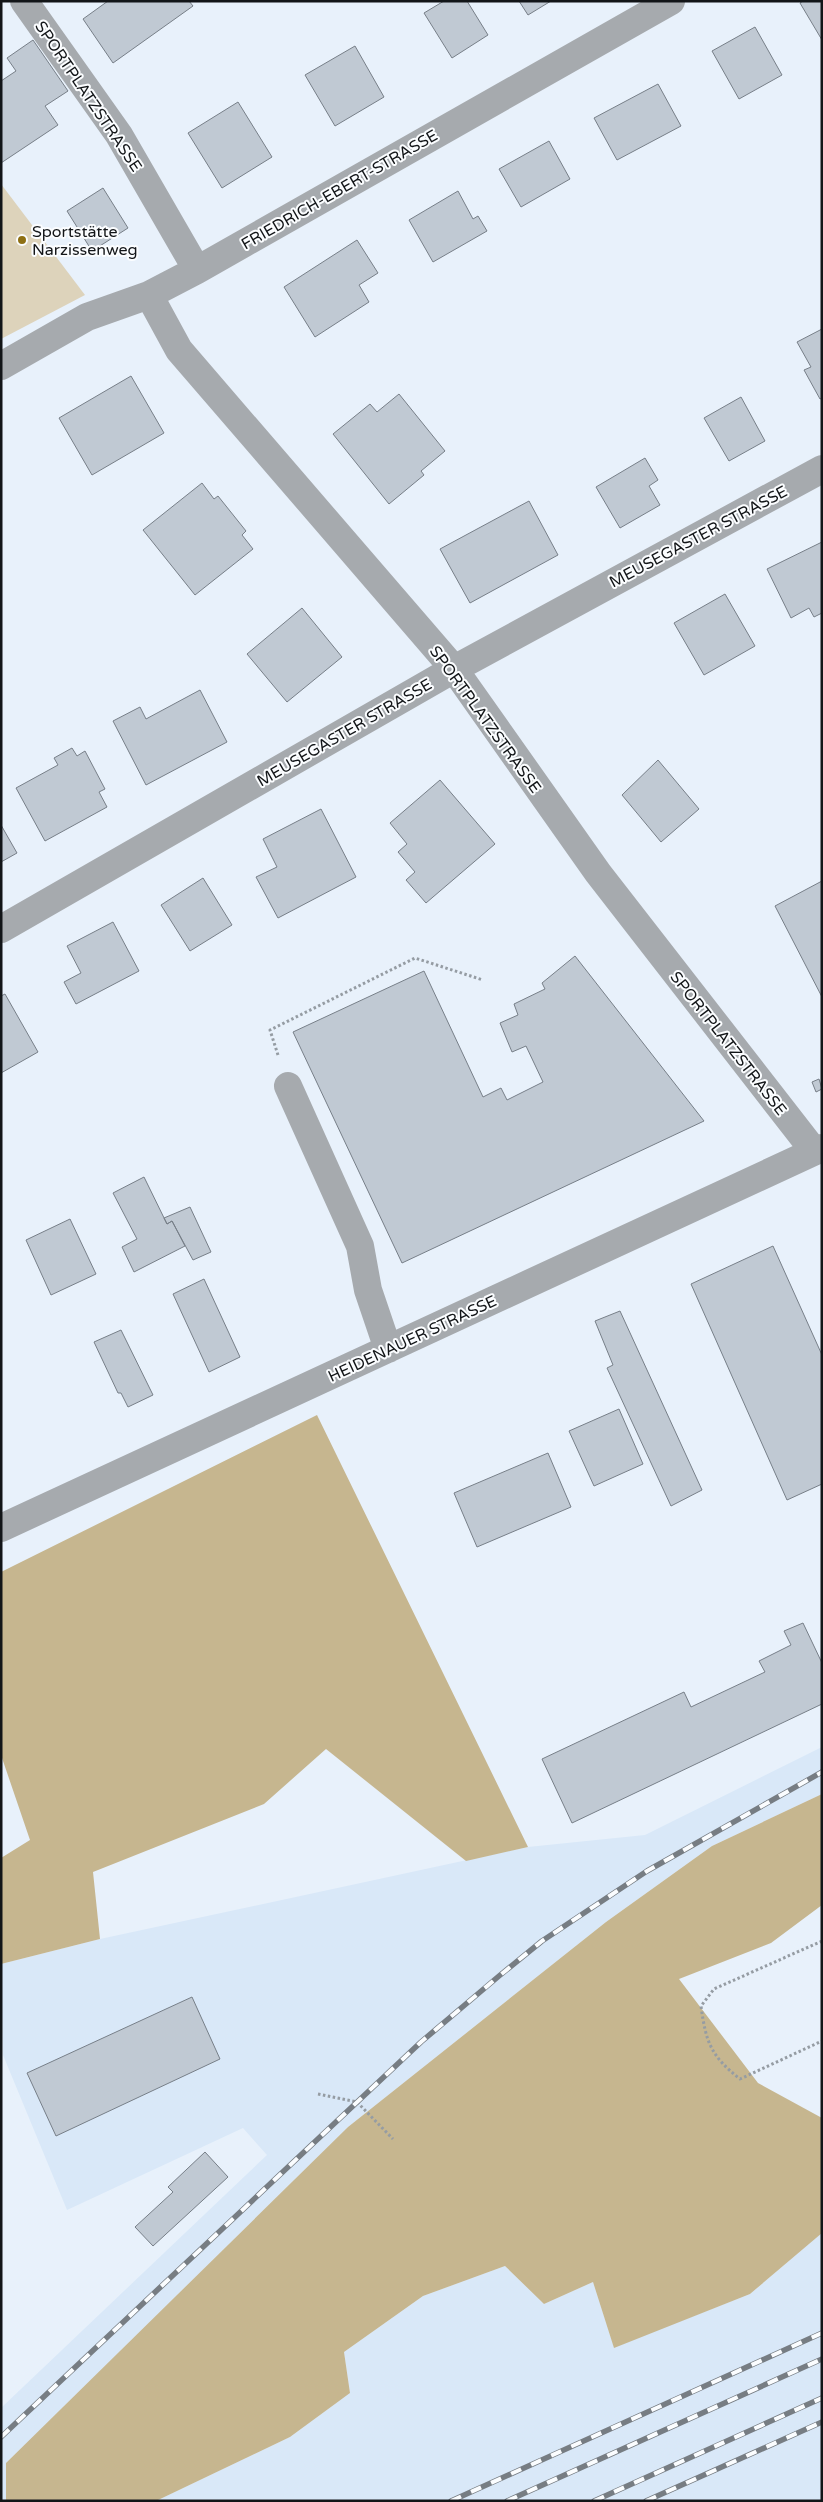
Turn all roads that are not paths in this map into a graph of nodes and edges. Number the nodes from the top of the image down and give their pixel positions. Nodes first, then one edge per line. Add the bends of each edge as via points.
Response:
1 (24, 1) edge
2 (671, 1) edge
3 (197, 270) junction
4 (149, 295) junction
5 (1, 366) edge
6 (822, 469) edge
7 (454, 669) junction
8 (1, 929) edge
9 (288, 1086) road end
10 (818, 1150) edge
11 (388, 1349) junction
12 (1, 1528) edge

1 - 3 street, SPORTPLATZSTRASSE via 119,135
2 - 3 street, FRIEDRICH-EBERT-STRASSE
3 - 4 street, FRIEDRICH-EBERT-STRASSE
4 - 5 street, FRIEDRICH-EBERT-STRASSE via 87,317
4 - 7 street, SPORTPLATZSTRASSE via 179,350
6 - 7 street, MEUSEGASTER STRASSE
7 - 8 street, MEUSEGASTER STRASSE
7 - 10 street, SPORTPLATZSTRASSE via 598,873
9 - 11 street via 360,1246 368,1290
10 - 11 street, HEIDENAUER STRASSE
11 - 12 street, HEIDENAUER STRASSE

